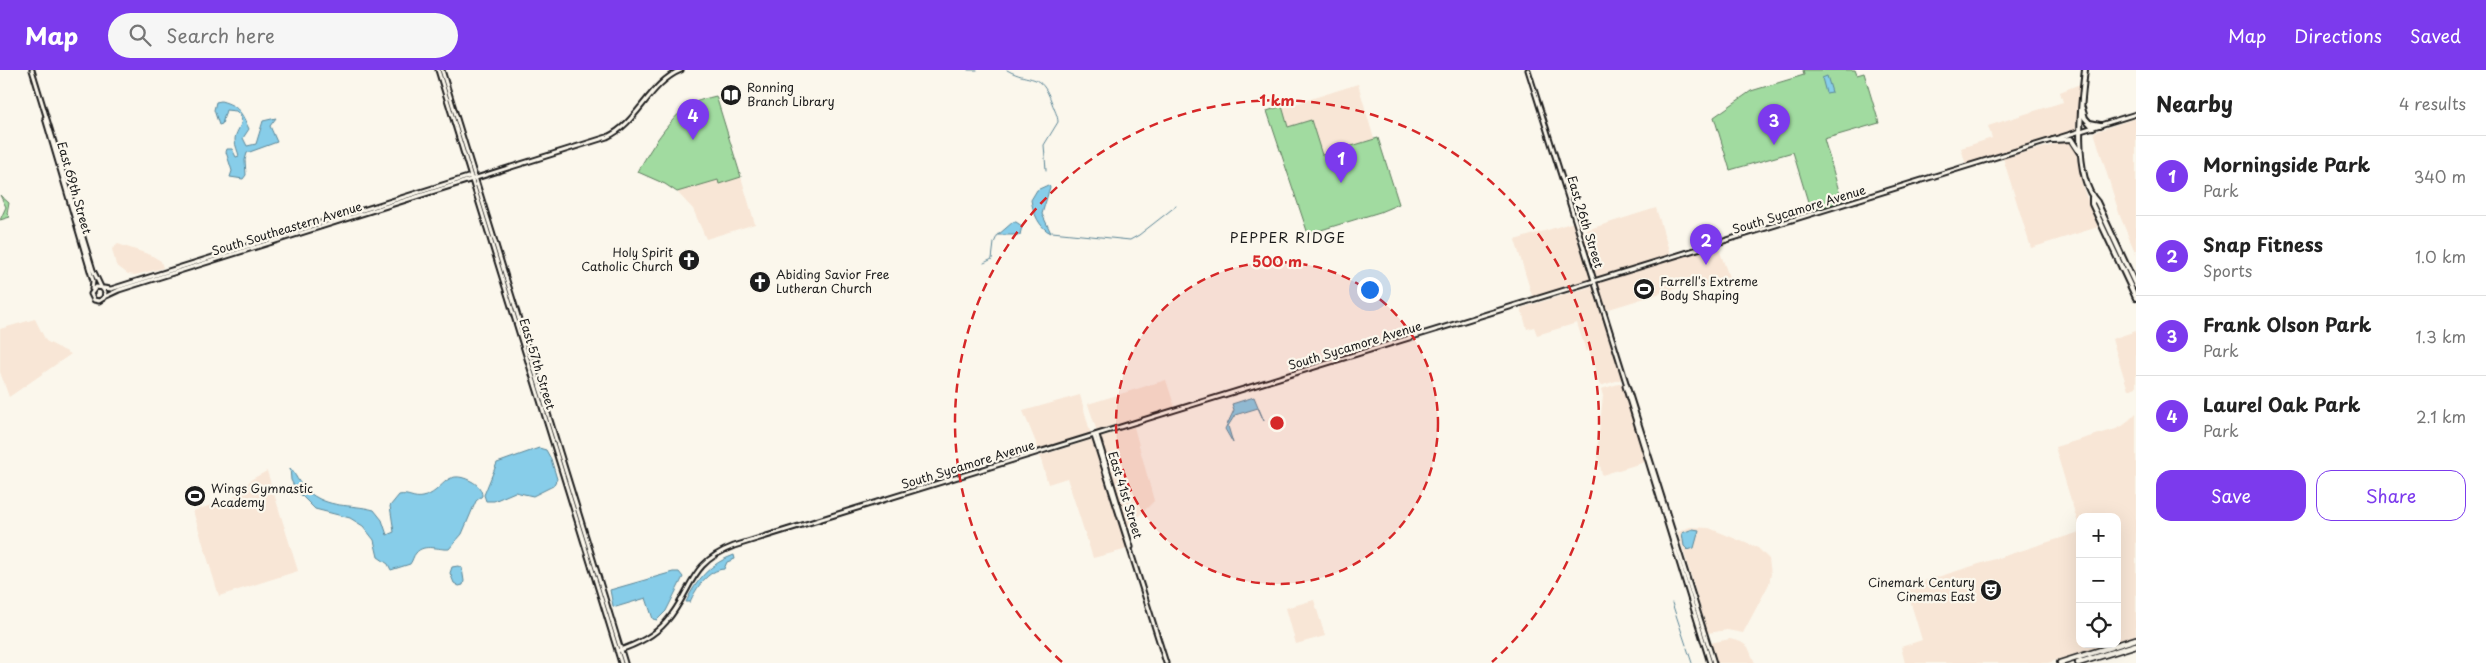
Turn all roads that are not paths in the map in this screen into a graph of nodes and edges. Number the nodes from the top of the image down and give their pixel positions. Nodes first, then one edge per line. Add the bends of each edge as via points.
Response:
1 (32, 70) edge
2 (438, 70) edge
3 (442, 70) edge
4 (680, 70) edge
5 (1528, 70) edge
6 (2085, 70) edge
7 (38, 90) junction
8 (445, 91) junction
9 (2081, 103) junction
10 (2136, 114) edge
11 (457, 116) junction
12 (2091, 125) junction
13 (2100, 125) joint
14 (2080, 131) junction
15 (2053, 140) junction
16 (2082, 158) junction
17 (473, 178) junction
18 (2092, 197) junction
19 (1594, 282) junction
20 (2136, 286) edge
21 (102, 288) junction
22 (92, 290) junction
23 (104, 297) junction
24 (2136, 298) edge
25 (1624, 380) junction
26 (1096, 435) junction
27 (2136, 639) edge
28 (2136, 645) edge
29 (619, 651) junction
30 (621, 663) edge
31 (625, 663) edge
32 (1166, 663) edge
33 (1710, 663) edge
34 (1714, 663) edge
35 (2060, 663) edge
36 (2078, 663) edge

1 - 7 main road, East 69th Street
2 - 8 main road, East 57th Street
3 - 11 main road, East 57th Street
4 - 17 main road, South Southeastern Avenue via 664,80 610,135
5 - 19 main road, East 26th Street
6 - 9 main road
7 - 21 main road, East 69th Street via 93,270
7 - 22 main road, East 69th Street via 93,281
8 - 11 main road
8 - 17 main road, East 57th Street
9 - 12 main road via 2085,118
9 - 14 main road
10 - 13 main road
11 - 17 main road, East 57th Street
12 - 13 main road
12 - 14 main road, South Sycamore Avenue
14 - 15 main road, South Sycamore Avenue
14 - 16 main road
15 - 16 main road via 2065,138 2074,141
15 - 19 main road, South Sycamore Avenue
16 - 18 main road
17 - 21 main road, South Southeastern Avenue via 111,289
17 - 23 main road, South Southeastern Avenue
17 - 29 main road, East 57th Street
18 - 20 main road
18 - 24 main road via 2092,204
19 - 25 main road, East 26th Street
19 - 26 main road, South Sycamore Avenue
21 - 22 main road
21 - 23 main road
22 - 23 main road via 94,300
25 - 33 main road, East 26th Street
25 - 34 main road, East 26th Street
26 - 29 main road, South Sycamore Avenue via 728,548 695,574 672,615 659,629 642,642
26 - 32 main road, East 41st Street
27 - 35 highway
28 - 36 highway
29 - 30 main road, East 57th Street
29 - 31 main road, East 57th Street

